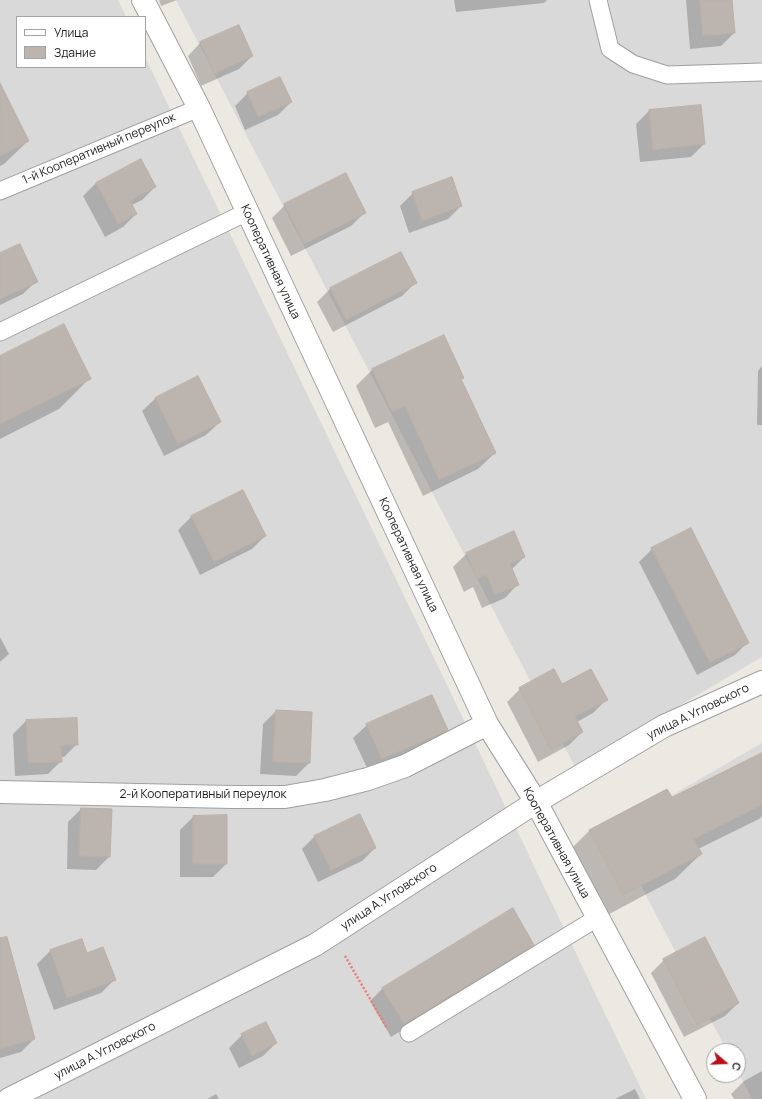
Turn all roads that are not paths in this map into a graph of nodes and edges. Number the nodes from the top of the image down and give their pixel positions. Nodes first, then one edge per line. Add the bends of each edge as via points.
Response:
1 (143, 0) edge
2 (598, 0) edge
3 (762, 72) edge
4 (199, 108) junction
5 (0, 190) edge
6 (247, 212) junction
7 (0, 332) edge
8 (762, 682) edge
9 (487, 724) junction
10 (0, 792) edge
11 (536, 802) junction
12 (597, 918) junction
13 (409, 1033) road end
14 (9, 1099) edge
15 (695, 1099) edge

1 - 4 street, Кооперативная улица
2 - 3 lane via 610,49 633,64 667,75
4 - 5 lane, 1-й Кооперативный переулок
4 - 6 street, Кооперативная улица
6 - 7 lane
6 - 9 street, Кооперативная улица
8 - 11 street, улица А.Угловского via 664,726
9 - 10 street, 2-й Кооперативный переулок via 405,766 368,779 285,797
9 - 11 street, Кооперативная улица
11 - 12 street, Кооперативная улица
11 - 14 street, улица А.Угловского via 315,945
12 - 13 lane
12 - 15 street, Кооперативная улица

